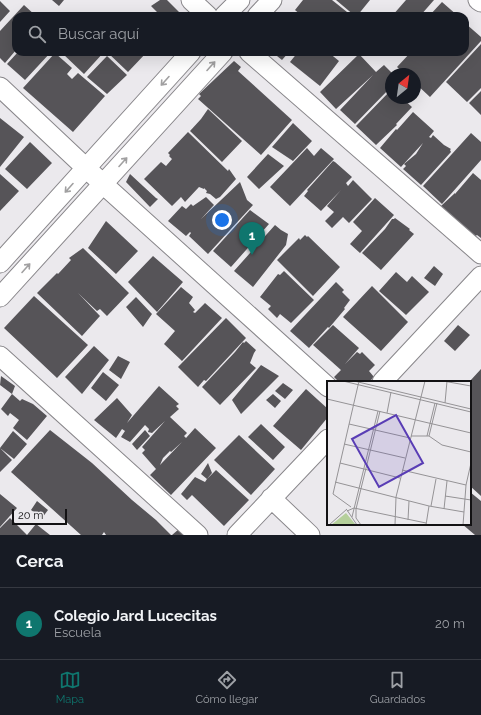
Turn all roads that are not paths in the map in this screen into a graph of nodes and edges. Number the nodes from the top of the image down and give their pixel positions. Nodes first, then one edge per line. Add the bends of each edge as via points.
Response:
1 (191, 0) edge
2 (240, 0) edge
3 (272, 0) edge
4 (478, 0) edge
5 (481, 2) edge
6 (204, 12) edge
7 (228, 12) edge
8 (261, 12) edge
9 (187, 56) edge
10 (219, 56) edge
11 (254, 56) edge
12 (0, 87) edge
13 (86, 168) junction
14 (103, 184) junction
15 (481, 254) edge
16 (0, 262) edge
17 (481, 276) edge
18 (0, 297) edge
19 (0, 356) edge
20 (383, 381) edge
21 (327, 386) edge
22 (327, 440) edge
23 (271, 498) junction
24 (198, 535) edge
25 (237, 535) edge
26 (310, 535) edge

1 - 6 street
2 - 7 street
3 - 8 street
4 - 5 street
9 -> 13 street
14 -> 10 street
11 - 15 street
12 - 13 street
13 - 14 street
13 -> 16 street
18 -> 14 street
14 - 21 street
17 - 20 street
19 - 24 street
22 - 23 street
23 - 25 street
23 - 26 street

